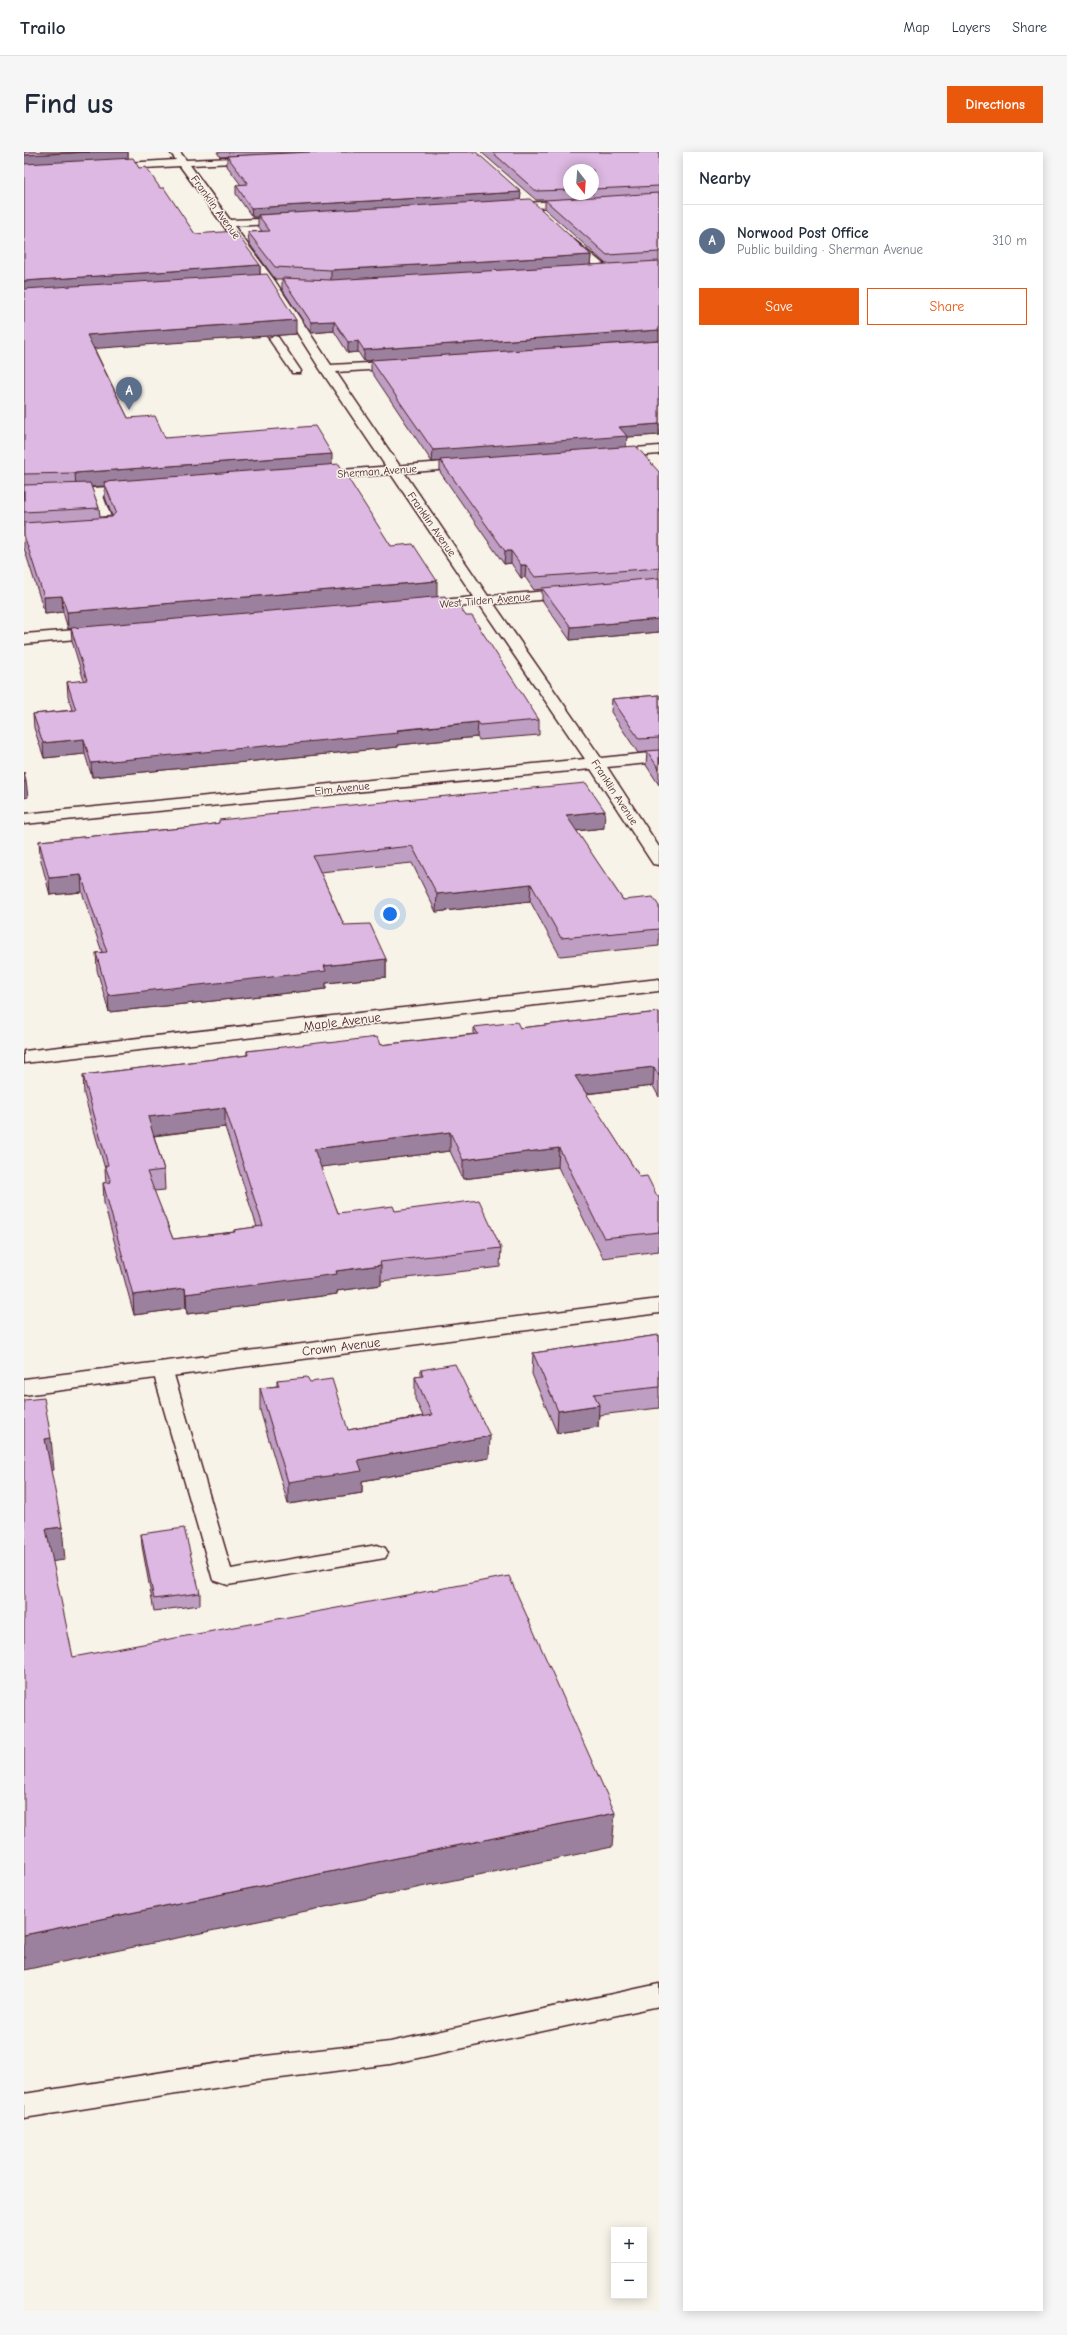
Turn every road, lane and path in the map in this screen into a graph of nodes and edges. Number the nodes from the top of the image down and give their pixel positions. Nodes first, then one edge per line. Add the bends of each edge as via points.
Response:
1 (175, 152) edge
2 (263, 159) edge
3 (183, 163) junction
4 (96, 168) edge
5 (520, 195) dead end
6 (582, 203) edge
7 (532, 206) junction
8 (500, 208) edge
9 (544, 216) edge
10 (298, 219) edge
11 (227, 223) junction
12 (561, 232) edge
13 (617, 268) edge
14 (603, 269) junction
15 (587, 270) edge
16 (271, 283) junction
17 (255, 284) edge
18 (286, 284) edge
19 (274, 339) edge
20 (413, 363) edge
21 (326, 369) junction
22 (296, 371) dead end
23 (659, 450) edge
24 (595, 455) edge
25 (484, 463) edge
26 (394, 470) junction
27 (303, 477) edge
28 (152, 488) edge
29 (96, 493) junction
30 (24, 495) edge
31 (86, 530) edge
32 (588, 591) edge
33 (485, 600) junction
34 (405, 607) edge
35 (119, 631) edge
36 (24, 639) edge
37 (659, 757) edge
38 (596, 763) junction
39 (24, 819) edge
40 (659, 860) edge
41 (659, 985) edge
42 (24, 1057) edge
43 (659, 1306) edge
44 (162, 1368) junction
45 (24, 1387) edge
46 (377, 1553) dead end
47 (659, 1995) edge
48 (24, 2106) edge

1 - 3 street, Franklin Avenue
2 - 3 street
3 - 4 street
3 - 11 street, Franklin Avenue
5 - 7 street
6 - 7 street
7 - 8 street
7 - 9 street
10 - 11 street
11 - 16 street, Franklin Avenue
12 - 14 street
13 - 14 street
14 - 15 street
16 - 17 street
16 - 18 street
16 - 21 street, Franklin Avenue
19 - 22 lane
20 - 21 street
21 - 26 street, Franklin Avenue
23 - 24 street
25 - 26 street, Sherman Avenue
26 - 27 street, Sherman Avenue
26 - 33 street, Franklin Avenue
28 - 29 street
29 - 30 street
29 - 31 lane via 109,528
32 - 33 street, West Tilden Avenue
33 - 34 street, West Tilden Avenue
33 - 38 street, Franklin Avenue
35 - 36 street
37 - 38 street, Elm Avenue
38 - 39 street, Elm Avenue
38 - 40 street, Franklin Avenue
41 - 42 street, Maple Avenue
43 - 44 street, Crown Avenue
44 - 45 street, Crown Avenue
44 - 46 lane via 221,1574 228,1577
47 - 48 lane via 390,2053 266,2068

